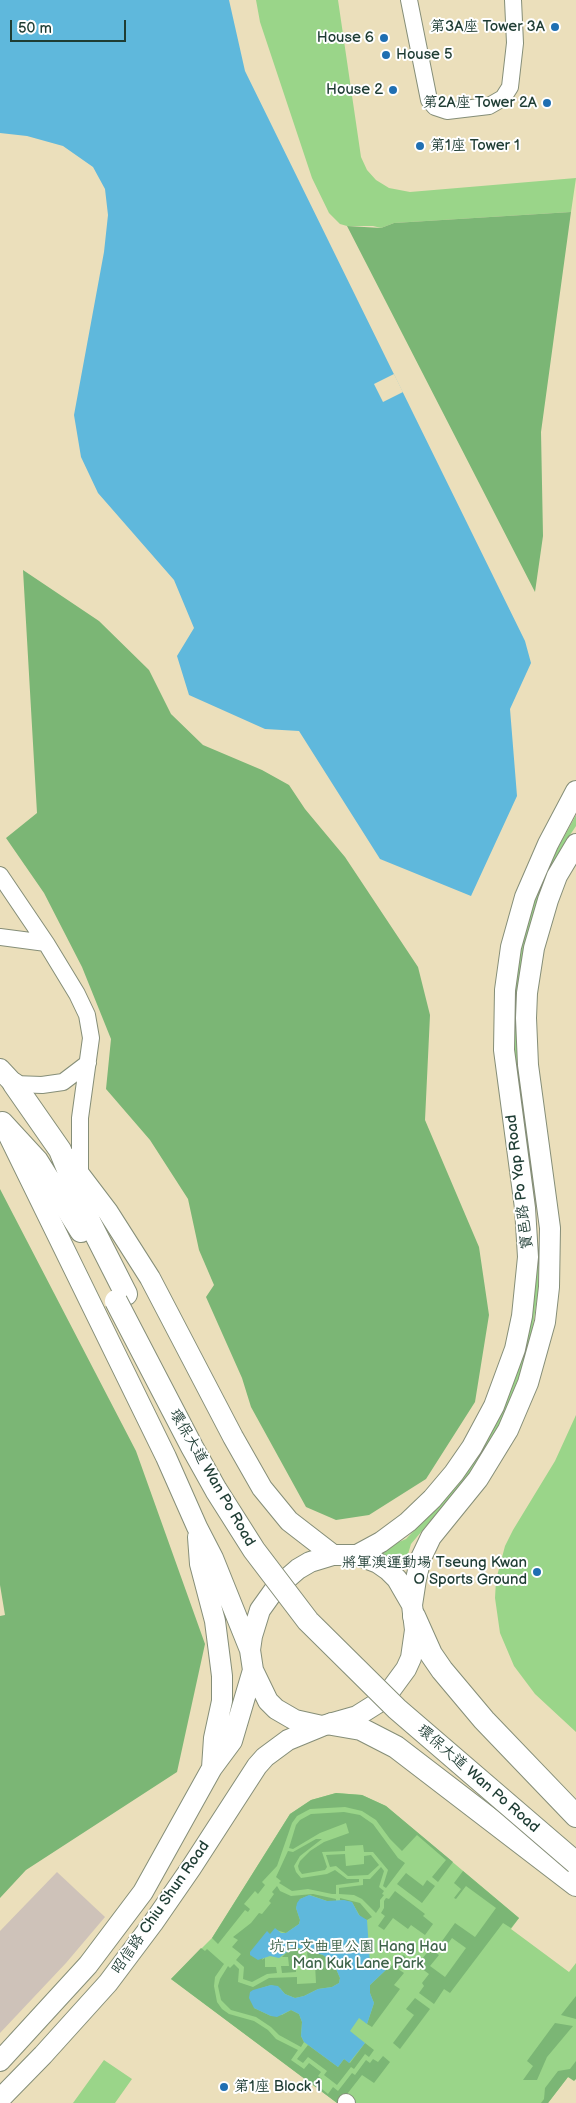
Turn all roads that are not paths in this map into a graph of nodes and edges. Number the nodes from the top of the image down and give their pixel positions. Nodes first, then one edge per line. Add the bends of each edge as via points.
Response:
1 (409, 0) edge
2 (513, 0) edge
3 (576, 791) edge
4 (576, 844) edge
5 (0, 875) edge
6 (0, 936) edge
7 (46, 944) junction
8 (88, 1063) junction
9 (7, 1076) edge
10 (1, 1121) edge
11 (60, 1150) junction
12 (80, 1173) junction
13 (121, 1298) junction
14 (197, 1527) junction
15 (333, 1555) junction
16 (357, 1556) junction
17 (413, 1611) junction
18 (250, 1650) junction
19 (253, 1670) junction
20 (327, 1725) junction
21 (212, 1768) junction
22 (576, 1816) edge
23 (576, 1846) edge
24 (576, 1863) edge
25 (576, 1885) edge
26 (0, 2061) edge
27 (0, 2099) edge

1 - 2 street via 429,100 435,107 447,111 489,106 503,98 510,87 515,43
3 - 16 main road, 寶邑路 Po Yap Road via 525,897 511,947 505,990 504,1050 525,1208 528,1257 516,1349 494,1406 454,1473 408,1522
4 - 17 main road, 寶邑路 Po Yap Road via 557,876 548,900 534,948 527,994 528,1065 550,1228 550,1287 543,1330 528,1383 508,1430 478,1479 426,1546 416,1579
5 - 7 street
6 - 7 street
7 - 8 street via 87,1015 90,1038
8 - 9 street via 63,1082 42,1085
8 - 12 street via 80,1118
9 - 11 highway, 環保大道 Wan Po Road
10 - 13 highway, 環保大道 Wan Po Road via 37,1161
10 - 14 main road, 環保大道 Wan Po Road via 166,1457
11 - 12 main road, 環保大道 Wan Po Road
11 - 13 highway, 環保大道 Wan Po Road
12 - 15 main road, 環保大道 Wan Po Road via 150,1278 262,1488 289,1522
13 - 23 highway, 環保大道 Wan Po Road via 248,1523 309,1607 382,1683 468,1759
13 - 24 highway, 環保大道 Wan Po Road, bridge via 216,1490 254,1550 308,1621 397,1709
14 - 18 main road, 環保大道 Wan Po Road
14 - 21 main road via 200,1564 215,1621 222,1676 222,1701
15 - 16 main road
15 - 18 main road via 298,1569 275,1589 260,1610
16 - 17 main road via 388,1570 406,1592
17 - 20 main road via 415,1637 410,1658 392,1689 367,1712
17 - 22 highway via 431,1654 442,1670 484,1720
18 - 19 main road
19 - 20 main road via 263,1694 276,1708 295,1720
19 - 21 main road, 昭信路 Chiu Shun Road via 232,1741
20 - 25 highway via 361,1730 396,1747
20 - 27 main road, 昭信路 Chiu Shun Road via 288,1740 256,1766 192,1868 108,1983
21 - 26 main road, 昭信路 Chiu Shun Road via 143,1892 88,1965

